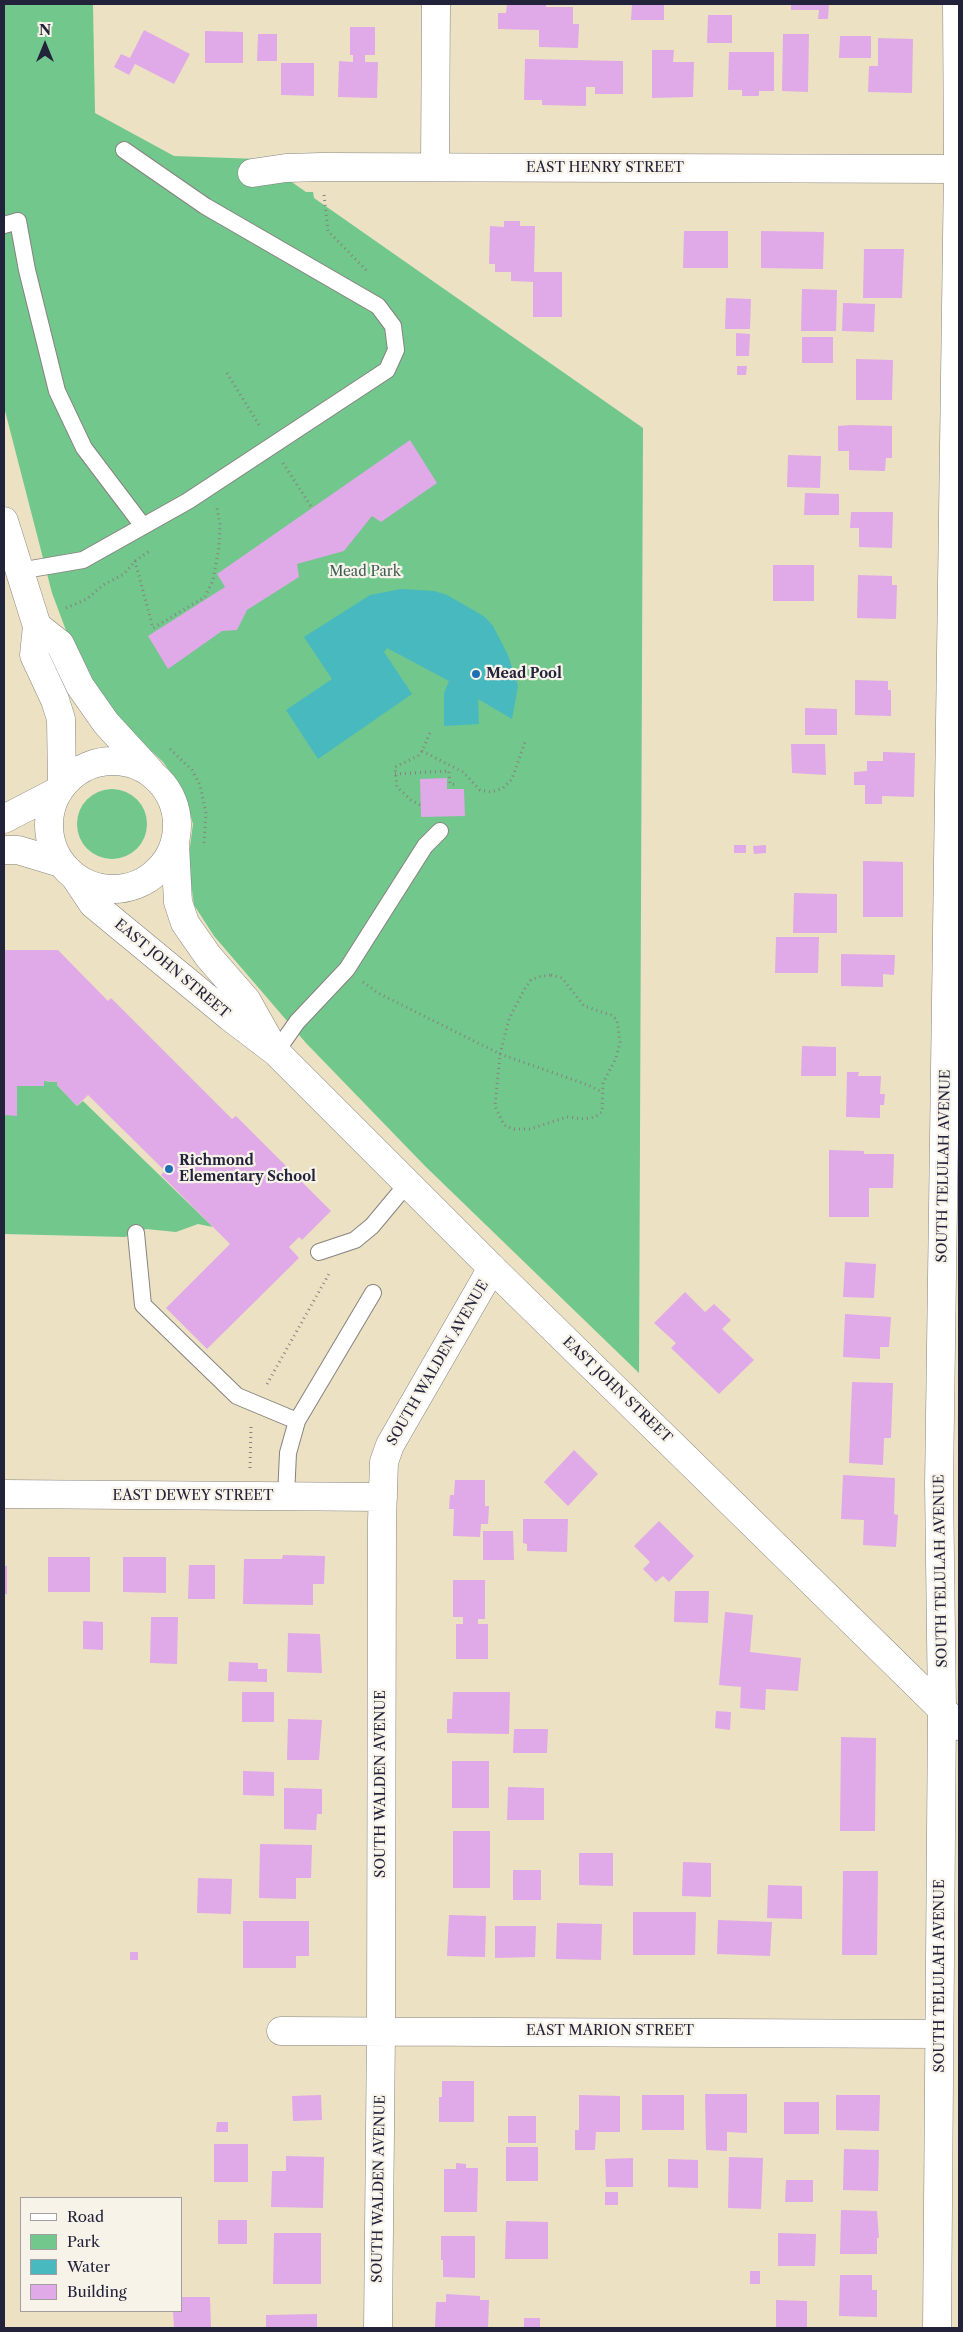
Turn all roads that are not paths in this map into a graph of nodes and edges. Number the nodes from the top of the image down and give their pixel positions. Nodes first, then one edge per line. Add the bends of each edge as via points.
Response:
1 (436, 4) edge
2 (957, 4) edge
3 (124, 150) dead end
4 (435, 167) junction
5 (958, 169) edge
6 (252, 173) dead end
7 (4, 225) edge
8 (4, 521) edge
9 (143, 526) junction
10 (19, 571) junction
11 (37, 626) junction
12 (152, 773) junction
13 (60, 788) junction
14 (4, 819) edge
15 (440, 831) dead end
16 (175, 845) junction
17 (4, 850) edge
18 (68, 870) junction
19 (276, 1052) junction
20 (407, 1184) junction
21 (136, 1233) dead end
22 (319, 1252) road end
23 (492, 1268) junction
24 (373, 1293) dead end
25 (297, 1421) junction
26 (4, 1494) edge
27 (286, 1496) junction
28 (383, 1497) junction
29 (951, 1718) edge
30 (381, 2030) junction
31 (281, 2031) dead end
32 (939, 2034) junction
33 (378, 2328) edge
34 (937, 2328) edge

1 - 4 street
2 - 5 street, SOUTH TELULAH AVENUE
3 - 9 lane via 205,206 378,306 392,326 396,350 387,370 188,501
4 - 5 street, EAST HENRY STREET
4 - 6 street, EAST HENRY STREET via 286,168
5 - 29 street, SOUTH TELULAH AVENUE via 939,1484
7 - 9 lane via 18,221 57,391 84,448
8 - 10 street
9 - 10 lane via 83,560
10 - 11 street
11 - 12 street via 60,644 80,686 106,723
11 - 13 street via 34,656 55,700 60,719
12 - 13 street via 135,763 95,762 77,771
12 - 16 street via 166,787 175,806 178,825
13 - 14 street
13 - 18 street via 50,809 48,827 52,846
15 - 19 lane via 425,846 347,969 297,1022
16 - 18 street via 165,863 151,877 133,886 100,887
16 - 19 street, EAST JOHN STREET via 178,902 185,924 247,1001
17 - 18 street via 30,853
18 - 19 street, EAST JOHN STREET via 94,904 230,1018
19 - 20 street, EAST JOHN STREET
20 - 22 lane via 372,1226 355,1240
20 - 23 street, EAST JOHN STREET
21 - 25 lane via 143,1305 236,1396
23 - 28 street, SOUTH WALDEN AVENUE via 390,1445 384,1462
23 - 29 street, EAST JOHN STREET
24 - 25 lane
25 - 27 lane via 288,1453
26 - 27 street, EAST DEWEY STREET
27 - 28 street, EAST DEWEY STREET
28 - 30 street, SOUTH WALDEN AVENUE
29 - 32 street, SOUTH TELULAH AVENUE
30 - 31 street, EAST MARION STREET
30 - 32 street, EAST MARION STREET
30 - 33 street, SOUTH WALDEN AVENUE
32 - 34 street, SOUTH TELULAH AVENUE

